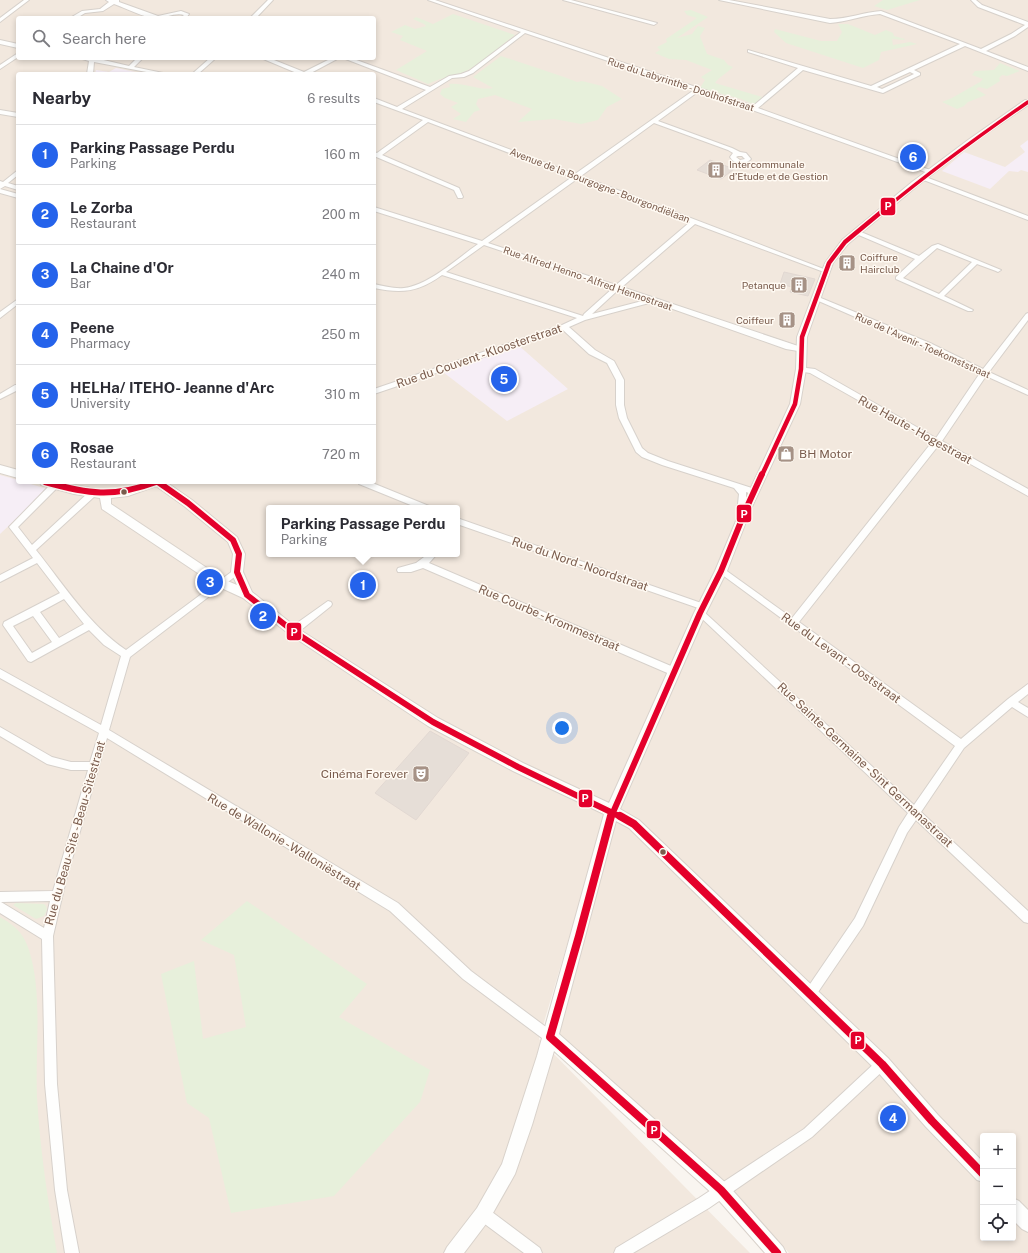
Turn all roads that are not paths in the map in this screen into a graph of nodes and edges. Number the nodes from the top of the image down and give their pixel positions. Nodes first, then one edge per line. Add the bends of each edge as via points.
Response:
1 (27, 0) edge
2 (120, 0) edge
3 (271, 0) edge
4 (430, 0) edge
5 (565, 0) edge
6 (586, 0) edge
7 (721, 0) edge
8 (973, 0) edge
9 (111, 1) edge
10 (743, 2) edge
11 (581, 4) junction
12 (101, 10) junction
13 (77, 16) edge
14 (100, 16) edge
15 (152, 16) edge
16 (166, 16) edge
17 (185, 16) edge
18 (255, 16) edge
19 (0, 20) edge
20 (1028, 24) edge
21 (648, 27) dead end
22 (526, 31) junction
23 (0, 42) edge
24 (963, 44) junction
25 (16, 46) edge
26 (750, 51) dead end
27 (981, 51) junction
28 (16, 56) edge
29 (92, 60) edge
30 (97, 60) edge
31 (138, 60) edge
32 (211, 60) edge
33 (269, 60) edge
34 (332, 60) edge
35 (351, 60) edge
36 (0, 67) edge
37 (130, 67) junction
38 (802, 68) junction
39 (1028, 69) edge
40 (90, 72) edge
41 (155, 72) edge
42 (197, 72) edge
43 (300, 72) edge
44 (309, 72) edge
45 (430, 89) junction
46 (697, 90) junction
47 (376, 101) edge
48 (1028, 102) edge
49 (754, 108) junction
50 (398, 109) junction
51 (0, 112) edge
52 (16, 115) edge
53 (427, 120) junction
54 (653, 121) junction
55 (739, 154) dead end
56 (376, 155) edge
57 (931, 172) junction
58 (16, 173) edge
59 (576, 176) junction
60 (923, 178) junction
61 (1, 184) edge
62 (16, 188) edge
63 (0, 191) edge
64 (16, 195) edge
65 (460, 197) dead end
66 (376, 210) edge
67 (1028, 218) edge
68 (694, 221) junction
69 (856, 232) junction
70 (482, 243) junction
71 (920, 259) junction
72 (976, 261) junction
73 (998, 270) dead end
74 (826, 271) junction
75 (442, 273) junction
76 (376, 286) edge
77 (619, 288) junction
78 (940, 297) junction
79 (816, 298) junction
80 (654, 300) junction
81 (16, 303) edge
82 (970, 310) dead end
83 (1028, 315) edge
84 (0, 316) edge
85 (583, 318) junction
86 (564, 327) junction
87 (801, 350) junction
88 (801, 369) junction
89 (985, 372) junction
90 (16, 388) edge
91 (376, 391) edge
92 (1028, 393) edge
93 (0, 397) edge
94 (937, 442) junction
95 (0, 468) edge
96 (16, 473) edge
97 (50, 484) edge
98 (151, 484) edge
99 (160, 484) edge
100 (367, 484) edge
101 (737, 486) junction
102 (755, 492) junction
103 (1028, 493) edge
104 (92, 494) junction
105 (105, 495) junction
106 (419, 505) edge
107 (746, 509) junction
108 (460, 525) edge
109 (31, 550) junction
110 (430, 557) edge
111 (38, 559) junction
112 (424, 564) junction
113 (401, 570) dead end
114 (721, 571) junction
115 (237, 572) junction
116 (1, 575) edge
117 (221, 583) junction
118 (66, 594) junction
119 (247, 595) junction
120 (328, 604) dead end
121 (702, 610) junction
122 (34, 611) junction
123 (793, 623) junction
124 (90, 624) junction
125 (293, 631) junction
126 (58, 643) junction
127 (126, 655) junction
128 (675, 672) junction
129 (0, 673) edge
130 (1028, 688) edge
131 (1011, 702) junction
132 (1028, 713) edge
133 (0, 731) edge
134 (103, 731) junction
135 (961, 745) junction
136 (94, 766) junction
137 (612, 811) junction
138 (915, 812) junction
139 (56, 896) junction
140 (0, 897) edge
141 (0, 907) edge
142 (1028, 918) edge
143 (46, 936) junction
144 (810, 994) junction
145 (550, 1037) junction
146 (882, 1064) junction
147 (980, 1171) edge
148 (721, 1190) junction
149 (1016, 1210) edge
150 (483, 1214) junction
151 (1028, 1223) edge
152 (72, 1253) edge
153 (453, 1253) edge
154 (535, 1253) edge
155 (621, 1253) edge
156 (777, 1253) edge

1 - 19 street
2 - 9 street
3 - 18 street
4 - 22 street, Rue du Labyrinthe - Doolhofstraat
5 - 11 street
6 - 11 street
7 - 10 street
8 - 20 street via 980,6
9 - 12 street
9 - 15 street
10 - 24 street via 830,21 881,12
11 - 21 street via 655,23
12 - 13 street via 84,12
12 - 14 street
16 - 17 street via 181,12 187,14
20 - 27 street via 1013,35
22 - 45 street via 471,72 451,77
22 - 46 street, Rue du Labyrinthe - Doolhofstraat
23 - 25 street
24 - 27 street
24 - 38 street via 911,70 918,74 883,91
26 - 38 street
27 - 39 street
28 - 36 street
29 - 40 street
30 - 37 street
31 - 37 street
32 - 42 street
33 - 43 street
34 - 44 street
35 - 45 street
37 - 41 street
38 - 49 street
45 - 50 street
46 - 49 street, Rue du Labyrinthe - Doolhofstraat
46 - 54 street
47 - 50 street, Avenue de la Bourgogne - Bourgondiëlaan
48 - 57 street
49 - 57 street, Rue du Labyrinthe - Doolhofstraat
50 - 53 street, Avenue de la Bourgogne - Bourgondiëlaan
51 - 52 street
53 - 56 street
53 - 59 street, Avenue de la Bourgogne - Bourgondiëlaan
54 - 55 street
54 - 59 street
56 - 65 street via 457,189
57 - 60 street
58 - 61 street
59 - 68 street, Avenue de la Bourgogne - Bourgondiëlaan
59 - 70 street
60 - 67 street
60 - 69 street
61 - 62 street
63 - 64 street
66 - 70 street, Rue Alfred Henno - Alfred Hennostraat
68 - 74 street, Avenue de la Bourgogne - Bourgondiëlaan
68 - 77 street, Rue du Couvent - Kloosterstraat
69 - 71 street
69 - 74 street via 836,252
70 - 75 street
70 - 77 street, Rue Alfred Henno - Alfred Hennostraat
71 - 72 street via 938,246
71 - 78 street via 898,278
72 - 73 street
72 - 78 street
74 - 79 street
75 - 76 street via 402,291
75 - 85 street
77 - 80 street, Rue Alfred Henno - Alfred Hennostraat
77 - 85 street, Rue du Couvent - Kloosterstraat
78 - 82 street
79 - 87 street via 802,337
79 - 89 street, Rue de l'Avenir - Toekomststraat
80 - 85 street, Rue du Couvent - Kloosterstraat
80 - 87 street, Rue Alfred Henno - Alfred Hennostraat
81 - 84 street
83 - 89 street
85 - 86 street, Rue du Couvent - Kloosterstraat
86 - 91 street, Rue du Couvent - Kloosterstraat
86 - 101 street via 592,352 610,361 620,380 623,418 639,450 664,463
87 - 88 street
88 - 94 street, Rue Haute - Hogestraat via 812,371
88 - 102 street via 795,404
89 - 92 street, Rue de l'Avenir - Toekomststraat
89 - 94 street
90 - 93 street
94 - 103 street, Rue Haute - Hogestraat
94 - 123 street
95 - 96 street
97 - 104 street
97 - 109 street via 13,527
98 - 105 street
99 - 115 street via 233,540 239,554
100 - 106 street
101 - 102 street
101 - 107 street via 743,494 742,504
102 - 107 street
104 - 105 street
104 - 109 street
105 - 117 street via 106,506
107 - 114 street
108 - 121 street, Rue du Nord - Noordstraat
109 - 111 street
110 - 112 street
111 - 116 street
111 - 118 street
112 - 113 street
112 - 128 street, Rue Courbe - Krommestraat
114 - 121 street
114 - 123 street, Rue du Levant - Ooststraat
115 - 117 street
115 - 119 street
117 - 119 street
117 - 127 street
118 - 122 street
118 - 124 street
119 - 125 street
120 - 125 street
121 - 128 street
121 - 138 street, Rue Sainte-Germaine - Sint Germanastraat
122 - 126 street
122 - 126 street via 7,625 31,658
123 - 135 street, Rue du Levant - Ooststraat
124 - 126 street
124 - 127 street via 107,642
125 - 137 street via 433,722 518,767
127 - 134 street, Rue du Beau-Site - Beau-Sitestraat
128 - 137 street
129 - 134 street, Rue de Wallonie - Walloniëstraat
130 - 131 street
131 - 132 street
131 - 135 street
133 - 136 street via 50,761 72,766
134 - 136 street, Rue du Beau-Site - Beau-Sitestraat
134 - 145 street, Rue de Wallonie - Walloniëstraat via 394,908 467,975
135 - 138 street
136 - 139 street, Rue du Beau-Site - Beau-Sitestraat
137 - 144 street via 634,824
137 - 145 street
138 - 142 street, Rue Sainte-Germaine - Sint Germanastraat
138 - 144 street via 903,830 859,922
139 - 140 street
139 - 143 street, Rue du Beau-Site - Beau-Sitestraat
141 - 143 street
143 - 152 street, Rue du Beau-Site - Beau-Sitestraat via 52,1084 61,1190
144 - 146 street
145 - 148 street
145 - 150 street via 509,1168
146 - 147 street
146 - 148 street via 808,1133
148 - 155 street
148 - 156 street
149 - 151 street
150 - 153 street
150 - 154 street

